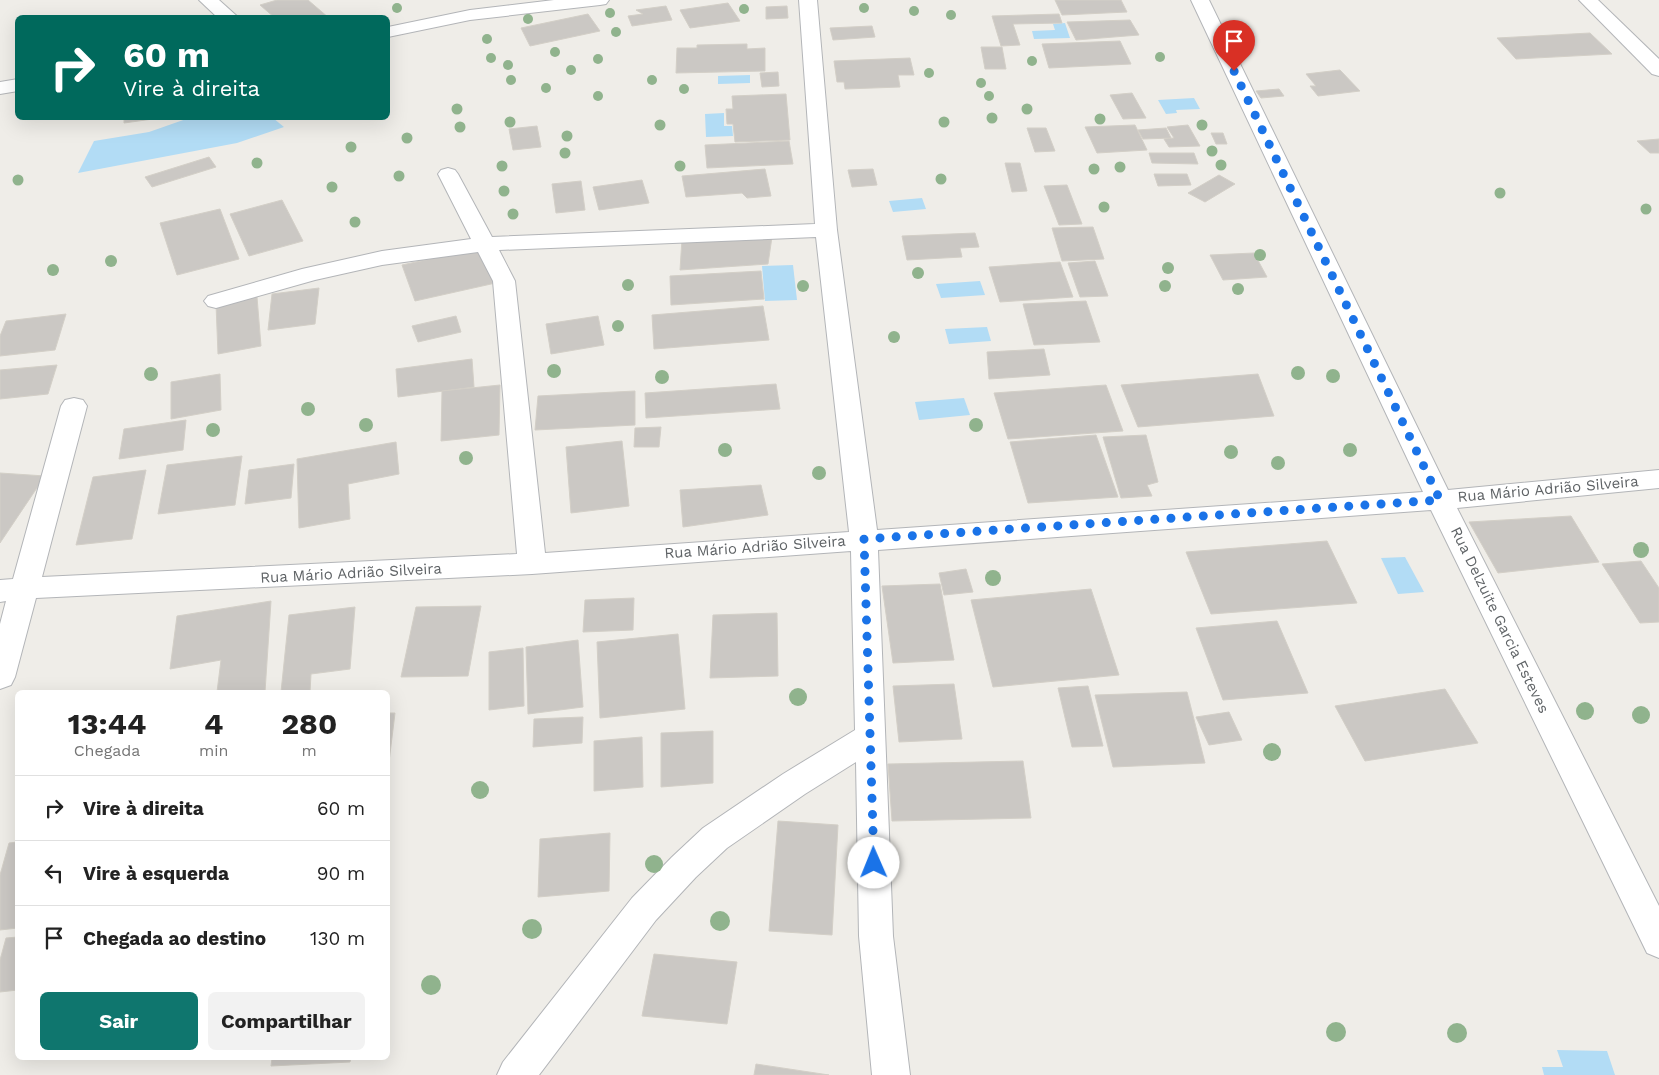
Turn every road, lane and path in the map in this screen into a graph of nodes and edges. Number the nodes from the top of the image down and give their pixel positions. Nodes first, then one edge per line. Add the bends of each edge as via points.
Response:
1 (208, 0) edge
2 (600, 0) edge
3 (808, 0) edge
4 (1200, 0) edge
5 (1588, 0) edge
6 (226, 15) edge
7 (390, 32) edge
8 (1659, 70) edge
9 (15, 86) edge
10 (0, 88) edge
11 (448, 174) dead end
12 (826, 230) junction
13 (485, 244) junction
14 (216, 301) dead end
15 (74, 406) dead end
16 (1659, 479) edge
17 (1440, 500) junction
18 (864, 539) junction
19 (532, 564) junction
20 (12, 590) edge
21 (0, 677) edge
22 (872, 736) junction
23 (1659, 942) edge
24 (516, 1075) edge
25 (890, 1075) edge

1 - 6 street
2 - 7 street via 504,10
3 - 12 street
4 - 17 street, Rua Delzuite Garcia Esteves
5 - 8 street
9 - 10 street
11 - 13 street
12 - 13 street
12 - 18 street
13 - 14 street via 382,258 310,274
13 - 19 street via 504,281
15 - 20 street
16 - 17 street, Rua Mário Adrião Silveira
17 - 18 street, Rua Mário Adrião Silveira
17 - 23 street, Rua Delzuite Garcia Esteves
18 - 19 street, Rua Mário Adrião Silveira
18 - 22 street
19 - 20 street, Rua Mário Adrião Silveira
20 - 21 street
22 - 24 street via 715,838 684,867 644,909
22 - 25 street via 876,936

